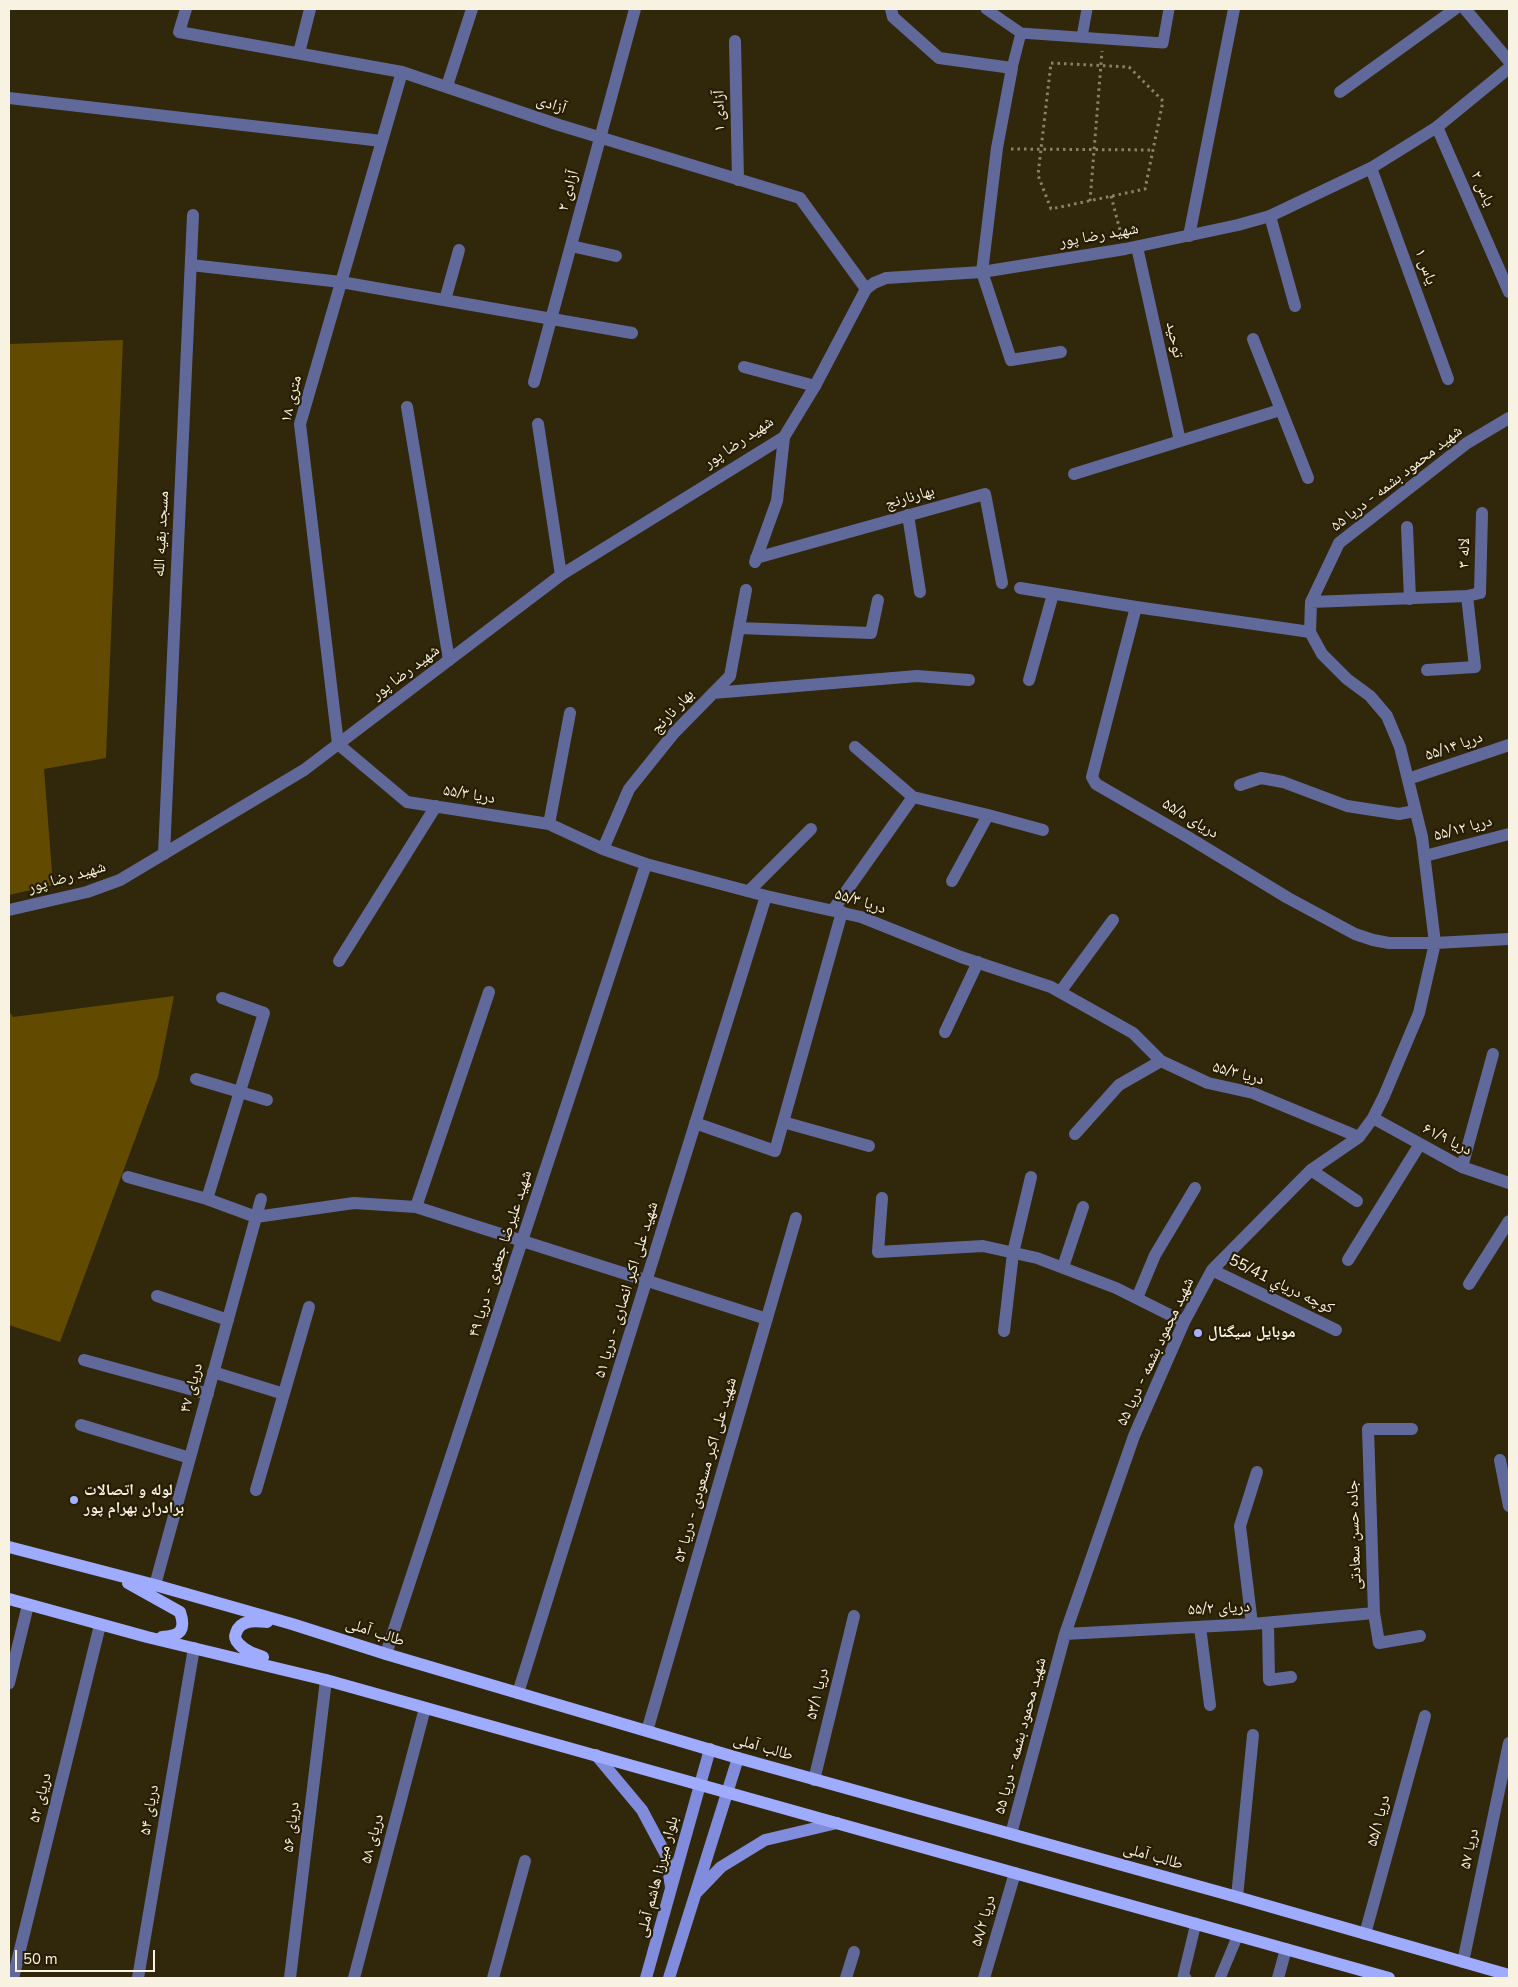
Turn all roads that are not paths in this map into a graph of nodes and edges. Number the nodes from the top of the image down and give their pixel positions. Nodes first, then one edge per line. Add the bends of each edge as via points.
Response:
1 (186, 9) edge
2 (310, 9) edge
3 (472, 9) edge
4 (635, 9) edge
5 (891, 9) edge
6 (986, 9) edge
7 (1088, 9) edge
8 (1169, 9) edge
9 (1234, 9) edge
10 (1455, 9) edge
11 (1465, 9) edge
12 (1021, 33) junction
13 (1082, 37) junction
14 (735, 41) dead end
15 (299, 53) junction
16 (1509, 61) edge
17 (1012, 68) junction
18 (1509, 68) edge
19 (402, 72) junction
20 (447, 86) junction
21 (1340, 92) dead end
22 (9, 98) edge
23 (1437, 127) junction
24 (600, 138) junction
25 (382, 141) junction
26 (1371, 168) junction
27 (738, 180) junction
28 (193, 215) dead end
29 (1270, 216) junction
30 (1189, 236) junction
31 (571, 246) junction
32 (1131, 248) junction
33 (459, 250) dead end
34 (616, 256) dead end
35 (191, 265) junction
36 (982, 272) junction
37 (341, 282) junction
38 (866, 288) junction
39 (1509, 292) edge
40 (445, 300) junction
41 (1295, 306) dead end
42 (551, 318) junction
43 (632, 333) dead end
44 (1252, 339) dead end
45 (1060, 352) dead end
46 (744, 367) dead end
47 (1448, 378) dead end
48 (534, 382) dead end
49 (815, 386) junction
50 (407, 407) dead end
51 (1280, 410) junction
52 (1509, 418) edge
53 (538, 424) dead end
54 (784, 437) junction
55 (1180, 441) junction
56 (1074, 474) dead end
57 (1308, 478) dead end
58 (1482, 513) dead end
59 (908, 515) junction
60 (1407, 527) dead end
61 (561, 575) junction
62 (1002, 584) dead end
63 (1020, 588) dead end
64 (746, 590) dead end
65 (920, 592) dead end
66 (1053, 594) junction
67 (1466, 596) junction
68 (1410, 599) junction
69 (878, 600) dead end
70 (1311, 602) junction
71 (1136, 607) junction
72 (739, 628) junction
73 (1310, 632) junction
74 (449, 660) junction
75 (1427, 670) dead end
76 (969, 680) dead end
77 (1029, 680) dead end
78 (713, 693) junction
79 (570, 713) dead end
80 (338, 744) junction
81 (1509, 745) edge
82 (855, 748) dead end
83 (1408, 779) junction
84 (1240, 785) dead end
85 (912, 797) junction
86 (436, 806) junction
87 (1416, 811) junction
88 (988, 814) junction
89 (549, 824) junction
90 (811, 828) dead end
91 (1043, 830) dead end
92 (1509, 834) edge
93 (603, 849) junction
94 (164, 854) junction
95 (1425, 856) junction
96 (646, 864) junction
97 (952, 881) dead end
98 (748, 891) junction
99 (766, 896) junction
100 (9, 910) edge
101 (838, 911) junction
102 (1113, 920) dead end
103 (1509, 939) edge
104 (1435, 943) junction
105 (339, 961) dead end
106 (978, 962) junction
107 (489, 992) dead end
108 (1060, 992) junction
109 (222, 998) dead end
110 (945, 1032) dead end
111 (1493, 1054) dead end
112 (1161, 1061) junction
113 (196, 1079) dead end
114 (240, 1092) junction
115 (267, 1100) dead end
116 (1373, 1118) junction
117 (783, 1122) junction
118 (695, 1123) junction
119 (1075, 1134) dead end
120 (1359, 1137) junction
121 (1420, 1144) junction
122 (869, 1146) dead end
123 (1462, 1167) junction
124 (1311, 1170) junction
125 (128, 1177) dead end
126 (1031, 1177) dead end
127 (1509, 1184) edge
128 (1195, 1188) dead end
129 (882, 1198) dead end
130 (207, 1199) junction
131 (261, 1199) dead end
132 (1357, 1201) dead end
133 (416, 1207) junction
134 (1083, 1207) dead end
135 (256, 1217) junction
136 (796, 1218) dead end
137 (1509, 1221) edge
138 (522, 1241) junction
139 (1013, 1253) junction
140 (1348, 1260) dead end
141 (1062, 1267) junction
142 (1212, 1270) junction
143 (646, 1280) junction
144 (1469, 1284) dead end
145 (157, 1296) dead end
146 (1138, 1298) junction
147 (309, 1307) dead end
148 (767, 1319) junction
149 (228, 1320) junction
150 (1184, 1322) junction
151 (1336, 1330) dead end
152 (1004, 1331) dead end
153 (84, 1360) dead end
154 (213, 1372) junction
155 (208, 1394) junction
156 (284, 1394) junction
157 (81, 1425) dead end
158 (1412, 1429) dead end
159 (190, 1458) junction
160 (1500, 1460) dead end
161 (1257, 1472) dead end
162 (256, 1490) dead end
163 (1509, 1506) edge
164 (9, 1547) edge
165 (111, 1573) junction
166 (155, 1585) junction
167 (9, 1599) edge
168 (28, 1605) junction
169 (1374, 1613) junction
170 (854, 1616) dead end
171 (1268, 1623) junction
172 (292, 1624) junction
173 (1252, 1624) junction
174 (100, 1625) junction
175 (1200, 1627) junction
176 (1065, 1634) junction
177 (1420, 1636) dead end
178 (147, 1637) junction
179 (194, 1648) junction
180 (386, 1654) junction
181 (1291, 1677) dead end
182 (326, 1680) junction
183 (9, 1683) edge
184 (518, 1693) junction
185 (1210, 1705) dead end
186 (425, 1708) junction
187 (1425, 1716) dead end
188 (647, 1731) junction
189 (1253, 1735) dead end
190 (1509, 1743) edge
191 (710, 1749) junction
192 (596, 1756) junction
193 (738, 1758) junction
194 (814, 1780) junction
195 (700, 1785) junction
196 (728, 1792) junction
197 (837, 1823) junction
198 (1011, 1834) junction
199 (525, 1861) dead end
200 (1015, 1873) junction
201 (672, 1892) junction
202 (693, 1897) junction
203 (1238, 1897) junction
204 (1196, 1923) junction
205 (1365, 1934) junction
206 (1238, 1935) junction
207 (1286, 1949) junction
208 (854, 1952) dead end
209 (653, 1958) junction
210 (1463, 1962) junction
211 (673, 1964) junction
212 (1509, 1975) edge
213 (13, 1978) edge
214 (138, 1978) edge
215 (290, 1978) edge
216 (354, 1978) edge
217 (493, 1978) edge
218 (646, 1978) edge
219 (669, 1978) edge
220 (846, 1978) edge
221 (984, 1978) edge
222 (1186, 1978) edge
223 (1220, 1978) edge
224 (1278, 1978) edge
225 (1389, 1978) edge

1 - 15 street, آزادی via 179,32
2 - 15 street
3 - 20 street
4 - 24 street, آزادی ۲
5 - 17 street via 892,17 939,58
6 - 12 lane
7 - 13 lane
8 - 13 lane via 1163,42
9 - 30 street
10 - 21 street
11 - 16 street
12 - 13 lane
12 - 17 lane
14 - 27 street, آزادی ۱
15 - 19 street, آزادی
17 - 36 street via 997,148
18 - 23 street, شهید رضا پور
19 - 20 street, آزادی
19 - 25 street, ۱۸ متری
20 - 24 street, آزادی
22 - 25 street
23 - 26 street, شهید رضا پور
23 - 39 street, یاس ۲
24 - 27 street, آزادی
24 - 31 street, آزادی ۲
25 - 37 street, ۱۸ متری
26 - 29 street, شهید رضا پور
26 - 47 street, یاس ۱
27 - 38 street, آزادی via 800,198
28 - 35 street, مسجد بقیه الله
29 - 30 street, شهید رضا پور
29 - 41 street
30 - 32 street, شهید رضا پور
31 - 34 street
31 - 42 street, آزادی ۲
32 - 36 street, شهید رضا پور
32 - 55 street, توحید
33 - 40 street
35 - 37 street
35 - 94 street, مسجد بقیه الله
36 - 38 street, شهید رضا پور via 886,278
36 - 45 street via 1011,360
37 - 40 street
37 - 80 street, ۱۸ متری via 300,424
38 - 49 street, شهید رضا پور
40 - 42 street
42 - 43 street
42 - 48 street, آزادی ۲
44 - 51 street
46 - 49 street
49 - 54 street, شهید رضا پور
50 - 74 street
51 - 55 street
51 - 57 street
52 - 70 street, شهید محمود بشمه - دریا ۵۵ via 1467,443 1339,543
53 - 61 street
54 - 59 street, بهارنارنج via 777,501 755,561
54 - 61 street, شهید رضا پور
55 - 56 street
58 - 67 street, لاله ۳ via 1480,594
59 - 62 street, بهارنارنج via 985,494
59 - 65 street
60 - 68 street
61 - 74 street, شهید رضا پور
63 - 66 street
64 - 72 street, بهار نارنج
66 - 71 street
66 - 77 street
67 - 68 street
67 - 75 street via 1475,667
68 - 70 street
69 - 72 street via 871,633
70 - 73 street, شهید محمود بشمه - دریا ۵۵
71 - 73 street
71 - 104 street, دریای ۵۵/۵ via 1092,777 1096,784 1355,934 1389,943
72 - 78 street, بهار نارنج via 730,676
73 - 83 street, شهید محمود بشمه - دریا ۵۵ via 1322,654 1370,696 1387,716 1400,747
74 - 80 street, شهید رضا پور
76 - 78 street via 917,676
78 - 93 street, بهار نارنج via 629,789
79 - 89 street
80 - 86 street, دریا ۵۵/۳ via 407,802
80 - 94 street, شهید رضا پور via 304,770
81 - 83 street, دریا ۵۵/۱۴
82 - 85 street
83 - 87 street, شهید محمود بشمه - دریا ۵۵
84 - 87 street via 1261,778 1283,782 1347,806 1399,814
85 - 88 street
85 - 101 street
86 - 89 street, دریا ۵۵/۳
86 - 105 street
87 - 95 street, شهید محمود بشمه - دریا ۵۵
88 - 91 street
88 - 97 street
89 - 93 street, دریا ۵۵/۳
90 - 98 street
92 - 95 street, دریا ۵۵/۱۲
93 - 96 street, دریا ۵۵/۳
94 - 100 street, شهید رضا پور via 105,886
95 - 104 street, شهید محمود بشمه - دریا ۵۵
96 - 98 street, دریا ۵۵/۳
96 - 138 street, شهید علیرضا جعفری - دریا ۴۹
98 - 99 street, دریا ۵۵/۳
99 - 101 street, دریا ۵۵/۳
99 - 118 street, شهید علی اکبر انصاری - دریا ۵۱
101 - 106 street, دریا ۵۵/۳
101 - 117 street
102 - 108 street
103 - 104 street, دریای ۵۵/۵
104 - 116 street, شهید محمود بشمه - دریا ۵۵ via 1419,1013
106 - 108 street, دریا ۵۵/۳
106 - 110 street
107 - 133 street
108 - 112 street, دریا ۵۵/۳ via 1133,1033
109 - 114 street via 264,1013
111 - 123 street
112 - 119 street via 1119,1085
112 - 120 street, دریا ۵۵/۳ via 1208,1084 1253,1092
113 - 114 street
114 - 115 street
114 - 130 street
116 - 120 street, شهید محمود بشمه - دریا ۵۵
116 - 121 street, دریا ۶۱/۹
117 - 118 street via 775,1151
117 - 122 street
118 - 143 street, شهید علی اکبر انصاری - دریا ۵۱
120 - 124 street, شهید محمود بشمه - دریا ۵۵
121 - 123 street, دریا ۶۱/۹
121 - 140 street
123 - 127 street, دریا ۶۱/۹
124 - 132 street
124 - 142 street, شهید محمود بشمه - دریا ۵۵
125 - 130 street
126 - 139 street
128 - 146 street via 1155,1255
129 - 139 street via 878,1252 983,1246
130 - 135 street
131 - 135 street, دریای ۴۷
133 - 135 street via 354,1203
133 - 138 street
134 - 141 street
135 - 149 street, دریای ۴۷
136 - 148 street, شهید علی اکبر مسعودی - دریا ۵۳
137 - 144 street
138 - 143 street
138 - 180 street, شهید علیرضا جعفری - دریا ۴۹
139 - 141 street
139 - 152 street
141 - 146 street
142 - 150 street, شهید محمود بشمه - دریا ۵۵
142 - 151 street, كوچه درياي 55/41
143 - 148 street
143 - 184 street, شهید علی اکبر انصاری - دریا ۵۱
145 - 149 street
146 - 150 street
147 - 156 street
148 - 188 street, شهید علی اکبر مسعودی - دریا ۵۳
149 - 154 street, دریای ۴۷
150 - 176 street, شهید محمود بشمه - دریا ۵۵ via 1134,1436
153 - 155 street
154 - 155 street, دریای ۴۷
154 - 156 street
155 - 159 street, دریای ۴۷
156 - 162 street
157 - 159 street
158 - 169 street, جاده حسن سعادتی via 1368,1429
159 - 166 street, دریای ۴۷
160 - 163 street
161 - 173 street via 1240,1526
164 - 165 main road, طالب آملی
165 - 166 main road, طالب آملی
165 - 178 main road via 180,1612 183,1620 179,1633 170,1637
166 - 172 main road, طالب آملی
167 - 168 main road
168 - 174 main road
168 - 183 street
169 - 171 street, دریای ۵۵/۲
169 - 177 street, جاده حسن سعادتی via 1379,1643
170 - 194 street, دریا ۵۳/۱
171 - 173 street, دریای ۵۵/۲
171 - 181 street via 1269,1680
172 - 180 main road, طالب آملی
172 - 182 main road via 244,1622 236,1631 235,1638 250,1652
173 - 175 street, دریای ۵۵/۲
174 - 178 main road
174 - 213 street, دریای ۵۲
175 - 176 street, دریای ۵۵/۲
175 - 185 street
176 - 198 street, شهید محمود بشمه - دریا ۵۵
178 - 179 main road
179 - 182 main road
179 - 214 street, دریای ۵۴
180 - 184 main road, طالب آملی
182 - 186 main road
182 - 215 street, دریای ۵۶
184 - 188 main road, طالب آملی
186 - 192 main road
186 - 216 street, دریای ۵۸
187 - 205 street, دریا ۵۵/۱
188 - 191 main road, طالب آملی
189 - 203 street
190 - 210 street, دریا ۵۷
191 - 193 main road, طالب آملی
191 - 195 main road, بلوار میرزا هاشم آملی
192 - 195 main road
192 - 201 main road via 642,1810 666,1855
193 - 194 main road, طالب آملی
193 - 196 main road
194 - 198 main road, طالب آملی
195 - 196 main road
195 - 201 main road, بلوار میرزا هاشم آملی
196 - 197 main road
196 - 202 main road
197 - 200 main road
197 - 202 main road via 765,1840 721,1867
198 - 203 main road, طالب آملی
199 - 217 street
200 - 204 main road
200 - 221 street, دریا ۵۸/۲
201 - 209 main road, بلوار میرزا هاشم آملی
202 - 211 main road
203 - 205 main road, طالب آملی
204 - 206 main road
204 - 222 lane via 1183,1977
205 - 210 main road, طالب آملی
206 - 207 main road
206 - 223 lane
207 - 224 street
207 - 225 main road
208 - 220 street
209 - 211 main road
209 - 218 main road, بلوار میرزا هاشم آملی
210 - 212 main road, طالب آملی
211 - 219 main road

